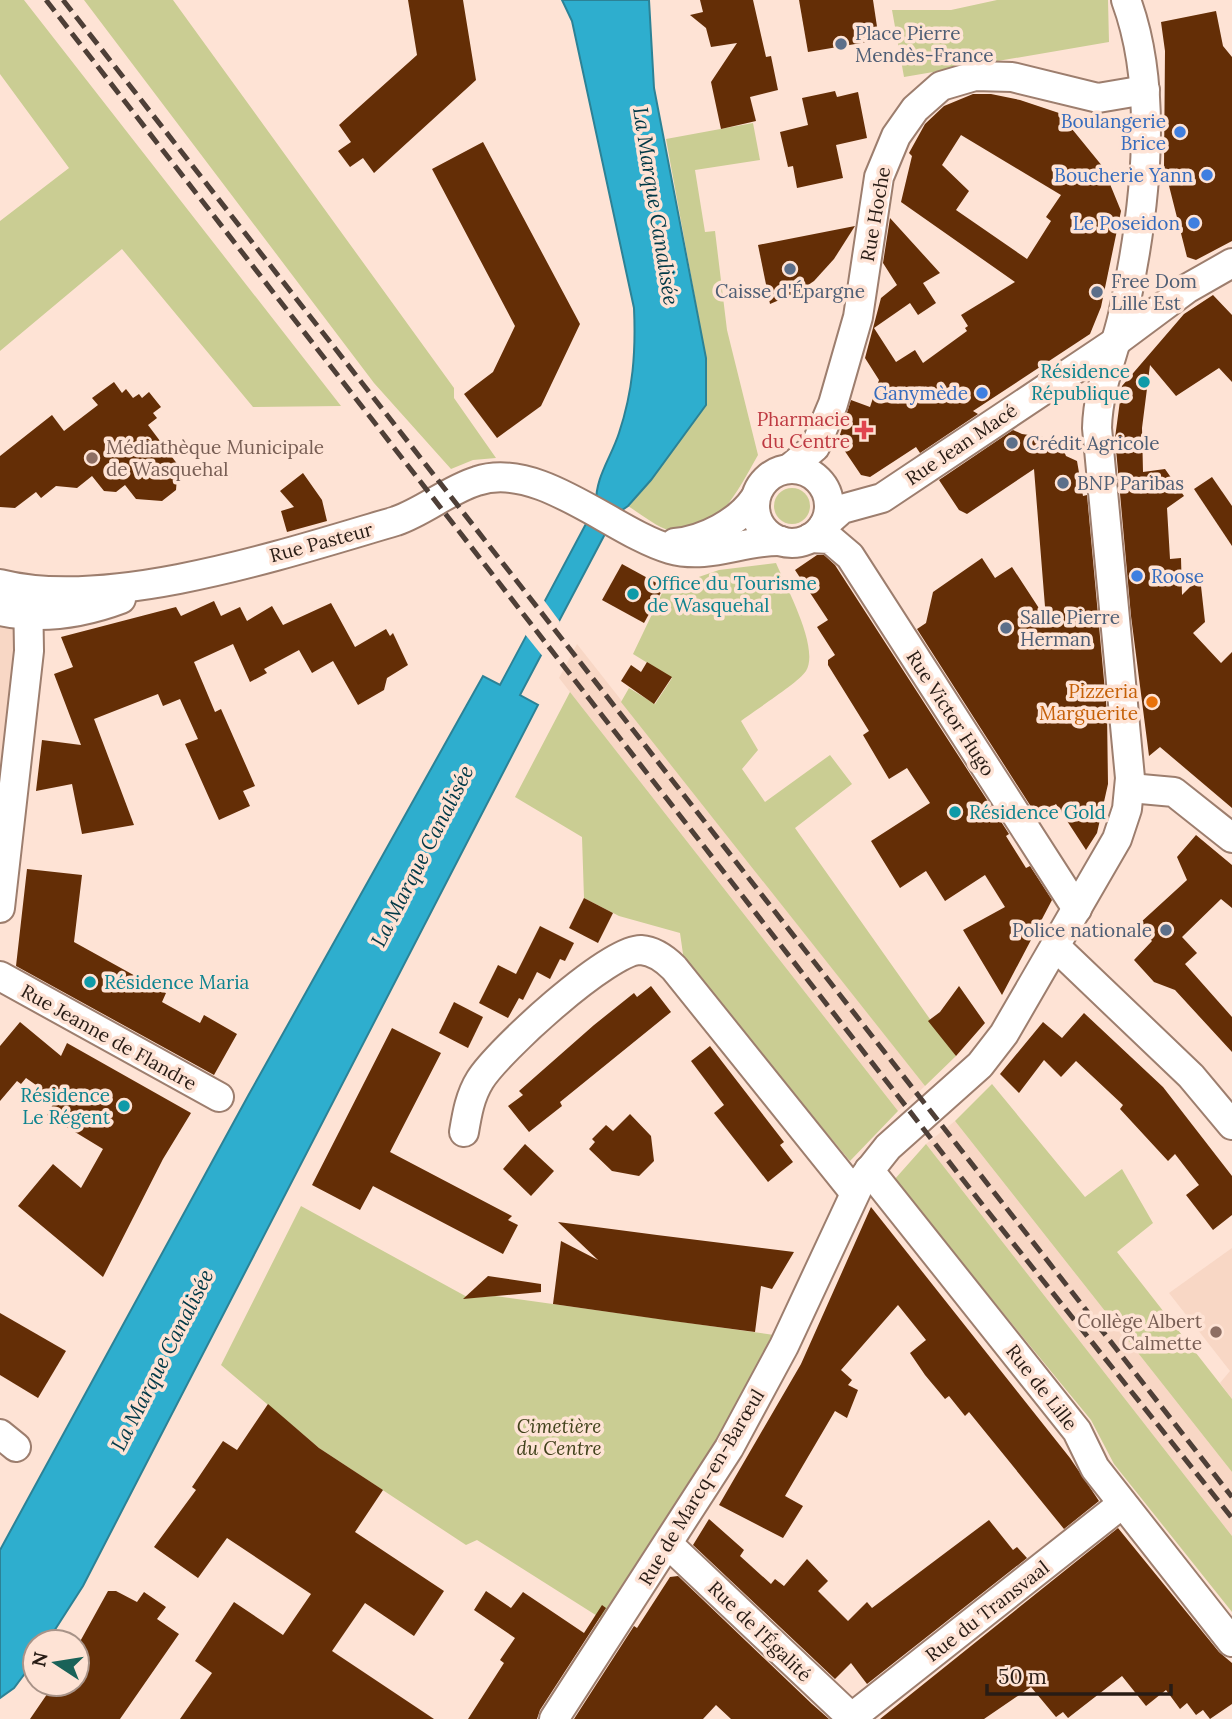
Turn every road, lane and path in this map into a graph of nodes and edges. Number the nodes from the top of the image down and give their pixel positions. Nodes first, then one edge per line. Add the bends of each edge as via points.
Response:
1 (1126, 0) edge
2 (1145, 85) junction
3 (1221, 276) edge
4 (1106, 354) junction
5 (790, 468) junction
6 (755, 498) junction
7 (817, 532) junction
8 (637, 534) junction
9 (780, 541) junction
10 (0, 584) edge
11 (28, 602) junction
12 (0, 611) edge
13 (1130, 788) junction
14 (1232, 838) edge
15 (0, 908) edge
16 (1077, 909) junction
17 (1056, 947) junction
18 (0, 976) edge
19 (219, 1097) dead end
20 (1232, 1125) edge
21 (464, 1132) dead end
22 (862, 1181) junction
23 (1122, 1504) junction
24 (668, 1544) junction
25 (1232, 1642) edge
26 (852, 1718) edge
27 (554, 1719) edge

1 - 2 street, Rue de Marcq-en-Barœul via 1139,39
2 - 4 street, Rue de Marcq-en-Barœul via 1140,202 1125,303
2 - 5 street, Rue Hoche via 1098,98 993,75 951,81 923,102 896,136 879,177 858,317 823,431 810,454
3 - 4 street, Rue Jean Macé
4 - 7 street, Rue Jean Macé via 882,498 842,509
4 - 13 street, Rue de Marcq-en-Barœul via 1098,397 1098,456
5 - 6 street via 768,477
5 - 7 street via 809,472 822,484 829,508
6 - 8 street via 736,517 701,538 671,543
6 - 9 street via 758,522
7 - 9 street via 793,543
7 - 16 street, Rue Victor Hugo via 850,556
8 - 9 street via 670,549 699,554
8 - 11 street, Rue Pasteur via 575,500 503,478 477,481 396,521 176,579 89,609 67,614
10 - 11 street, Rue Pasteur
11 - 12 street, Rue Pasteur
11 - 15 street via 29,651
13 - 14 street via 1174,792
13 - 16 street, Rue de Marcq-en-Barœul via 1117,839
16 - 17 street, Rue de Marcq-en-Barœul
17 - 20 street via 1191,1076
17 - 22 street, Rue de Marcq-en-Barœul via 1027,999 980,1065 888,1147
18 - 19 street, Rue Jeanne de Flandre
21 - 22 street, Rue de Lille via 477,1084 510,1044 615,959 641,950 674,968
22 - 23 street, Rue de Lille via 1077,1431 1095,1468
22 - 24 street, Rue de Marcq-en-Barœul via 785,1346 729,1448
23 - 25 street, Rue de Lille
23 - 26 street, Rue du Transvaal
24 - 26 street, Rue de l'Égalité
24 - 27 street, Rue de Marcq-en-Barœul

